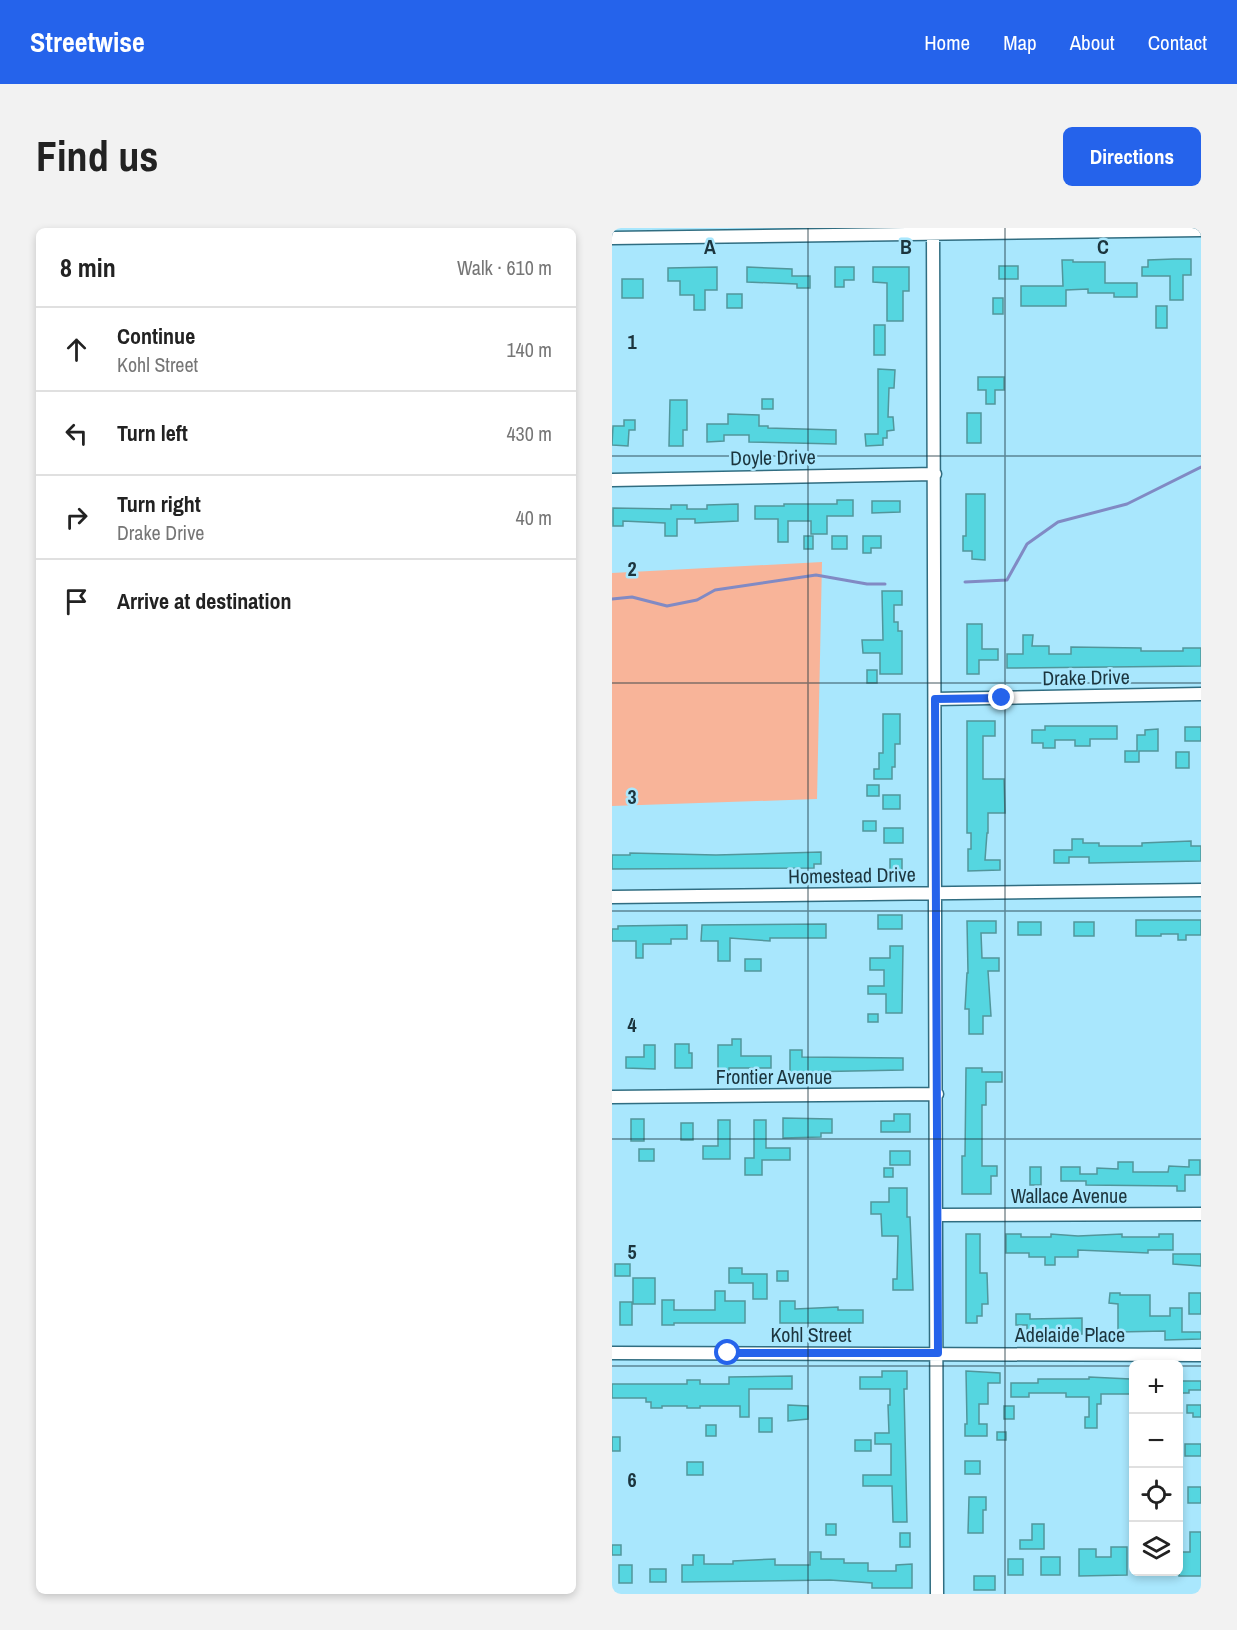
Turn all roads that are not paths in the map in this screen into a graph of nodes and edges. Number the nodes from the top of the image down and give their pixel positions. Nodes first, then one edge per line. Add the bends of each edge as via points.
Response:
1 (1158, 229) edge
2 (1201, 230) edge
3 (933, 231) edge
4 (612, 238) edge
5 (935, 474) junction
6 (612, 480) edge
7 (1201, 694) edge
8 (935, 699) junction
9 (1201, 890) edge
10 (936, 893) junction
11 (612, 897) edge
12 (937, 1094) junction
13 (612, 1097) edge
14 (1201, 1214) edge
15 (937, 1215) junction
16 (612, 1353) edge
17 (938, 1353) junction
18 (1201, 1354) edge
19 (937, 1594) edge

1 - 2 street
1 - 3 street
3 - 4 street
3 - 5 street
5 - 6 street, Doyle Drive
5 - 8 street
7 - 8 street, Drake Drive
8 - 10 street
9 - 10 street, Homestead Drive
10 - 11 street, Homestead Drive
10 - 12 street
12 - 13 street, Frontier Avenue
12 - 15 street
14 - 15 street, Wallace Avenue
15 - 17 street
16 - 17 street, Kohl Street
17 - 18 street, Adelaide Place
17 - 19 street

